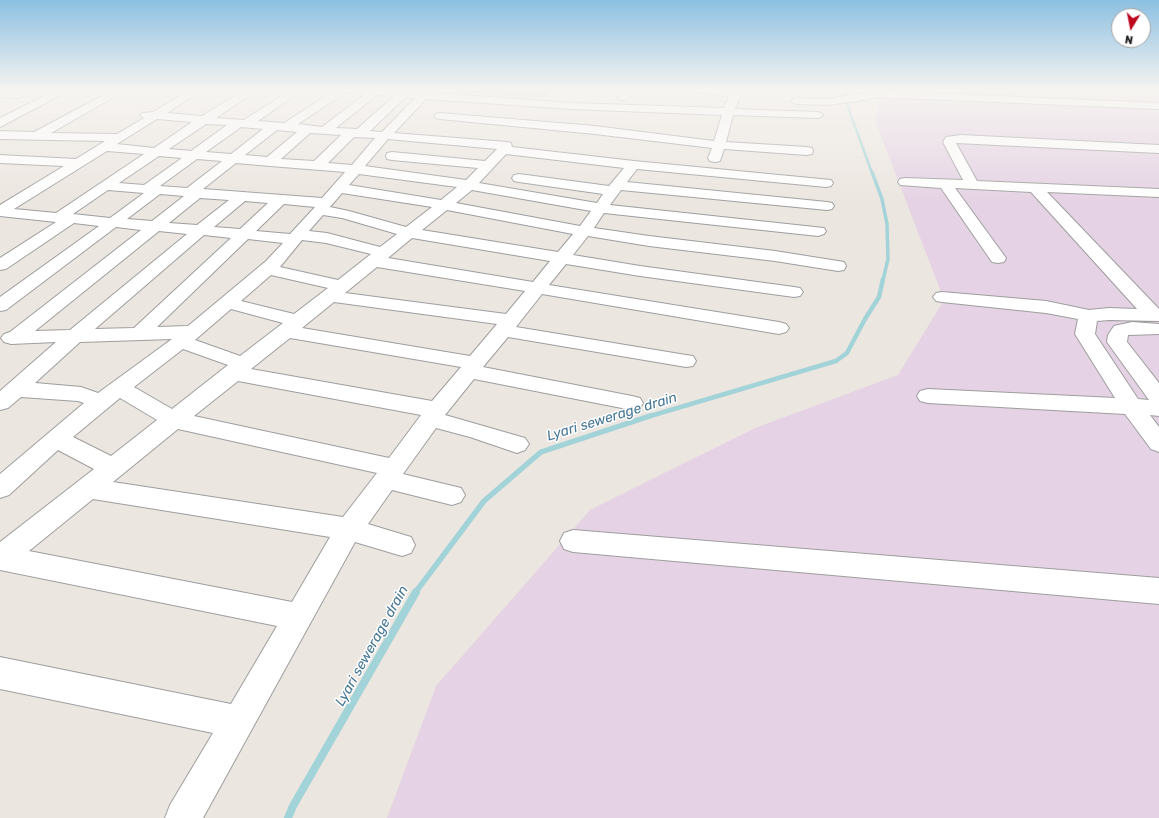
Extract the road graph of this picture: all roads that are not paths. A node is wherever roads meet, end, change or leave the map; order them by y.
1 (52, 127) edge
2 (132, 127) edge
3 (193, 127) edge
4 (236, 127) edge
5 (280, 127) edge
6 (282, 127) edge
7 (329, 127) edge
8 (363, 127) edge
9 (393, 127) edge
10 (574, 127) edge
11 (725, 127) edge
12 (307, 129) junction
13 (325, 130) junction
14 (356, 133) junction
15 (0, 135) edge
16 (38, 135) junction
17 (384, 136) junction
18 (774, 137) dead end
19 (110, 141) junction
20 (510, 144) junction
21 (719, 145) junction
22 (1159, 149) edge
23 (807, 151) dead end
24 (157, 152) junction
25 (684, 153) dead end
26 (541, 154) junction
27 (193, 155) junction
28 (392, 156) dead end
29 (233, 158) junction
30 (0, 160) edge
31 (772, 161) dead end
32 (270, 162) junction
33 (73, 163) junction
34 (489, 165) junction
35 (634, 165) junction
36 (317, 166) junction
37 (355, 169) junction
38 (710, 172) junction
39 (519, 178) junction
40 (905, 182) dead end
41 (826, 183) dead end
42 (945, 184) junction
43 (470, 185) junction
44 (972, 185) junction
45 (106, 186) junction
46 (339, 188) junction
47 (614, 188) junction
48 (152, 189) junction
49 (1036, 189) junction
50 (194, 192) junction
51 (507, 192) junction
52 (699, 193) junction
53 (1158, 194) edge
54 (242, 196) junction
55 (11, 197) edge
56 (281, 199) junction
57 (445, 205) junction
58 (322, 206) junction
59 (827, 206) dead end
60 (600, 208) junction
61 (0, 212) edge
62 (690, 217) junction
63 (64, 218) junction
64 (113, 222) junction
65 (155, 226) junction
66 (200, 231) junction
67 (584, 231) junction
68 (818, 231) dead end
69 (409, 233) junction
70 (244, 235) junction
71 (296, 237) junction
72 (379, 257) junction
73 (561, 258) junction
74 (998, 258) dead end
75 (0, 265) edge
76 (838, 266) dead end
77 (267, 269) junction
78 (538, 288) junction
79 (336, 291) junction
80 (794, 292) dead end
81 (942, 297) dead end
82 (227, 303) junction
83 (0, 306) edge
84 (1089, 316) junction
85 (1157, 320) edge
86 (505, 325) junction
87 (292, 326) junction
88 (779, 328) dead end
89 (139, 334) junction
90 (75, 336) junction
91 (187, 337) junction
92 (4, 339) edge
93 (686, 361) dead end
94 (472, 367) junction
95 (239, 368) junction
96 (120, 388) junction
97 (16, 389) junction
98 (928, 396) dead end
99 (1159, 398) edge
100 (101, 402) junction
101 (0, 403) edge
102 (632, 403) dead end
103 (1132, 406) junction
104 (1159, 408) edge
105 (434, 415) junction
106 (174, 420) junction
107 (56, 439) junction
108 (1159, 443) edge
109 (517, 444) dead end
110 (113, 468) junction
111 (390, 474) junction
112 (0, 488) edge
113 (88, 488) junction
114 (452, 495) dead end
115 (349, 529) junction
116 (573, 541) dead end
117 (402, 545) dead end
118 (0, 558) edge
119 (1159, 591) edge
120 (298, 617) junction
121 (0, 672) edge
122 (238, 722) junction
123 (183, 818) edge

1 - 16 street
2 - 19 street
3 - 24 street
4 - 27 street
5 - 29 street
6 - 12 street
7 - 13 street
8 - 14 street
9 - 17 street
10 - 21 street
11 - 21 street
12 - 13 street
12 - 32 street
13 - 14 street
14 - 17 street
14 - 36 street
15 - 16 street
16 - 19 street
17 - 20 street
17 - 37 street
18 - 21 street
19 - 24 street
19 - 33 street
20 - 26 street
20 - 34 street
21 - 23 street
21 - 25 street
21 - 31 street
21 - 38 street
22 - 44 street
24 - 27 street
24 - 45 street
26 - 35 street
26 - 39 street
27 - 29 street
27 - 48 street
28 - 34 street
29 - 32 street
29 - 50 street
30 - 33 street
32 - 36 street
33 - 55 street
34 - 43 street
35 - 38 street
35 - 47 street
36 - 37 street
37 - 43 street
37 - 46 street
38 - 41 street
38 - 52 street
39 - 47 street
39 - 51 street
40 - 42 street
42 - 44 street
42 - 74 street
43 - 51 street
43 - 57 street
44 - 49 street
45 - 48 street
45 - 63 street
46 - 57 street
46 - 58 street
47 - 52 street
47 - 60 street
48 - 50 street
48 - 64 street
49 - 53 street
49 - 85 street
50 - 54 street
50 - 65 street
51 - 60 street
52 - 59 street
52 - 62 street
54 - 56 street
54 - 66 street
55 - 61 street
56 - 58 street
56 - 70 street
57 - 67 street
57 - 69 street
58 - 69 street
58 - 71 street
60 - 62 street
60 - 67 street
61 - 63 street
62 - 68 street
63 - 64 street
63 - 75 street
64 - 65 street
64 - 83 street
65 - 66 street
65 - 92 street
66 - 70 street
66 - 90 street
67 - 73 street
67 - 76 street
69 - 72 street
69 - 73 street
70 - 71 street
70 - 89 street
71 - 72 street
71 - 77 street
72 - 78 street
72 - 79 street
73 - 78 street
73 - 80 street
77 - 79 street
77 - 82 street
78 - 86 street
78 - 88 street
79 - 86 street
79 - 87 street
81 - 84 street
82 - 87 street
82 - 91 street
84 - 85 street
84 - 103 street
85 - 99 street
86 - 93 street
86 - 94 street
87 - 94 street
87 - 95 street
89 - 90 street
89 - 91 street
90 - 92 street
90 - 97 street
91 - 95 street
91 - 96 street
94 - 102 street
94 - 105 street
95 - 105 street
95 - 106 street
96 - 100 street
96 - 106 street
97 - 100 street
97 - 101 street
98 - 103 street
100 - 107 street
103 - 104 street
103 - 108 street
105 - 109 street
105 - 111 street
106 - 110 street
106 - 111 street
107 - 110 street
107 - 112 street
110 - 113 street
111 - 114 street
111 - 115 street
113 - 115 street
113 - 118 street
115 - 117 street
115 - 120 street
116 - 119 street
118 - 120 street
120 - 122 street
121 - 122 street
122 - 123 street

